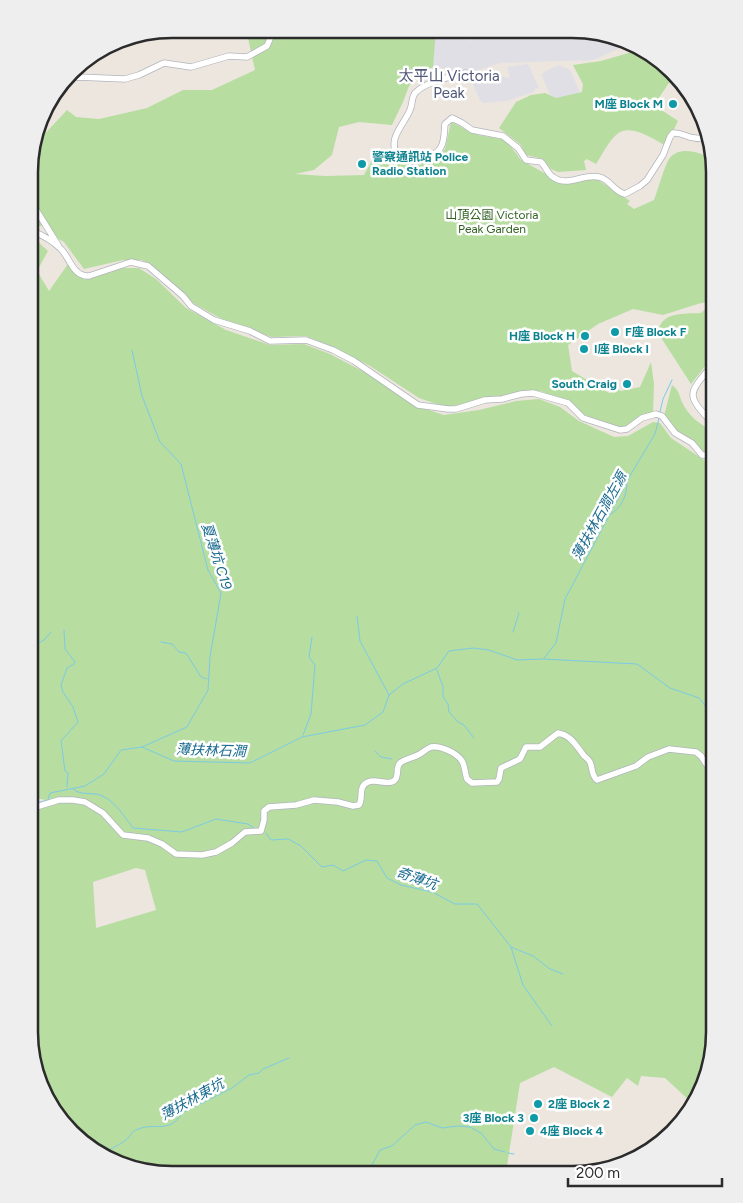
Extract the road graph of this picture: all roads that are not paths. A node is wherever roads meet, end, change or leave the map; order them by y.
1 (270, 38) edge
2 (466, 73) dead end
3 (77, 77) edge
4 (701, 138) edge
5 (38, 213) edge
6 (38, 234) edge
7 (61, 249) junction
8 (706, 373) edge
9 (706, 416) edge
10 (706, 455) edge
11 (705, 764) edge
12 (38, 807) edge

1 - 3 street
2 - 4 street
5 - 7 street
6 - 7 street
7 - 10 street
8 - 9 street
11 - 12 street

